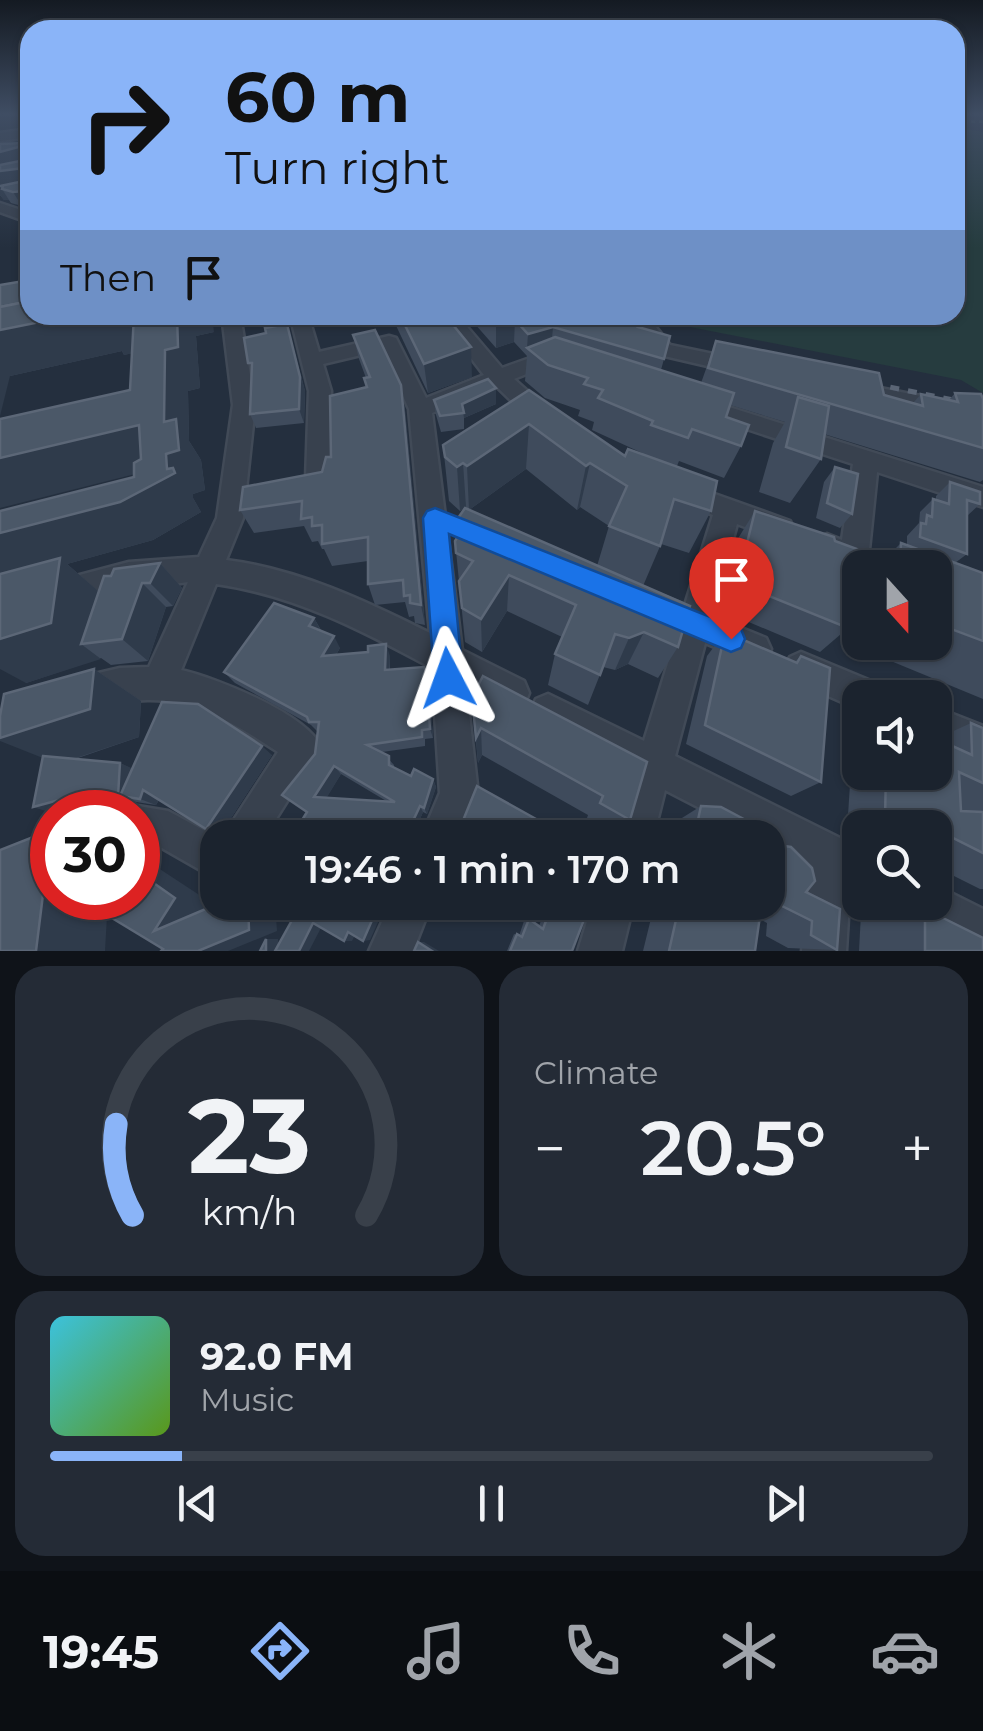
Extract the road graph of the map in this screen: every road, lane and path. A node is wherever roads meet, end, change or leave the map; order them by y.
1 (232, 325) edge
2 (302, 325) edge
3 (454, 325) edge
4 (644, 325) edge
5 (672, 352) junction
6 (311, 360) junction
7 (582, 368) edge
8 (766, 372) edge
9 (498, 378) junction
10 (840, 388) edge
11 (965, 391) edge
12 (420, 409) junction
13 (971, 415) junction
14 (558, 429) edge
15 (983, 453) edge
16 (866, 460) junction
17 (658, 483) edge
18 (284, 493) edge
19 (983, 497) edge
20 (728, 510) junction
21 (435, 518) junction
22 (470, 532) edge
23 (855, 550) edge
24 (842, 552) edge
25 (209, 570) junction
26 (627, 596) edge
27 (0, 610) edge
28 (696, 624) junction
29 (448, 661) junction
30 (159, 683) junction
31 (842, 685) edge
32 (47, 703) edge
33 (952, 731) edge
34 (983, 744) edge
35 (653, 764) junction
36 (253, 820) edge
37 (448, 820) edge
38 (637, 820) edge
39 (160, 829) edge
40 (200, 849) edge
41 (842, 860) edge
42 (842, 878) edge
43 (952, 915) edge
44 (404, 920) edge
45 (609, 920) edge
46 (983, 931) edge
47 (391, 951) edge
48 (600, 951) edge
49 (824, 951) edge

1 - 25 street
2 - 6 street
3 - 9 street
4 - 5 street
5 - 8 street
5 - 16 street
6 - 12 street
6 - 18 street
7 - 9 street
9 - 12 street
9 - 14 street
10 - 13 street
11 - 13 street
12 - 21 street
13 - 15 street
16 - 19 street
16 - 23 street
17 - 20 street
20 - 24 street
20 - 28 street
21 - 22 street
21 - 29 street
25 - 27 street
25 - 29 street
25 - 30 street
26 - 28 street
28 - 31 street
28 - 35 street
29 - 35 street
29 - 37 street
30 - 32 street
30 - 36 street
33 - 34 street
35 - 38 street
35 - 41 street
39 - 40 street
42 - 49 street
43 - 46 street
44 - 47 street
45 - 48 street

